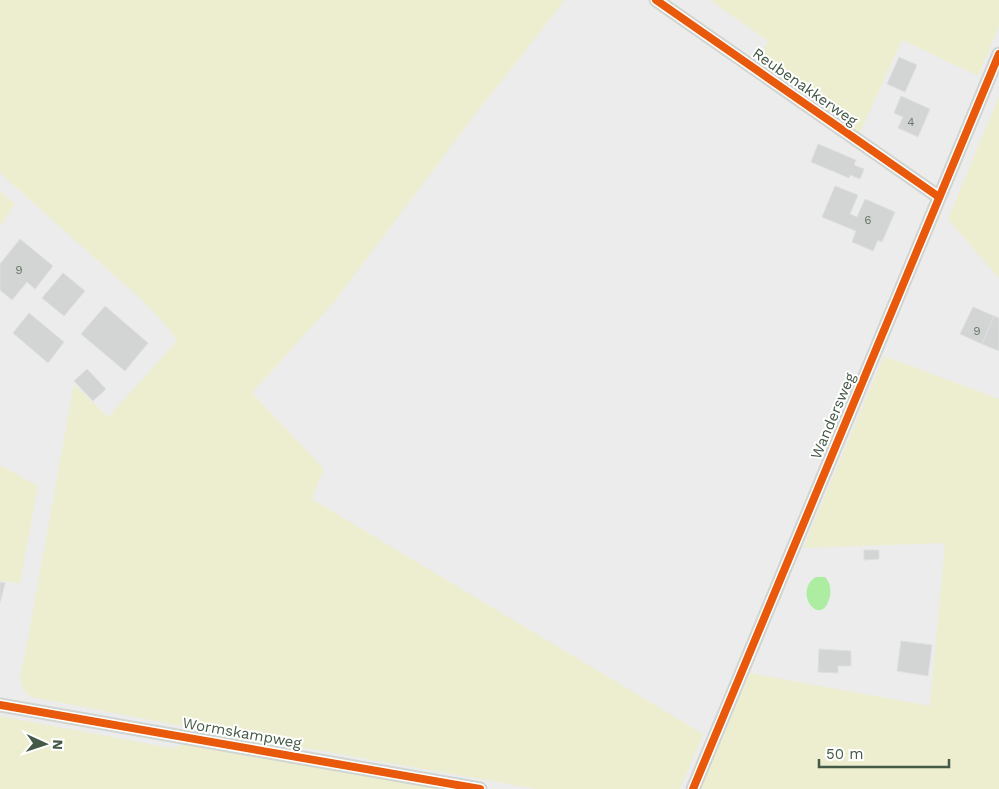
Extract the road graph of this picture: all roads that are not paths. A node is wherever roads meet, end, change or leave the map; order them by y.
1 (656, 0) edge
2 (999, 54) edge
3 (939, 197) junction
4 (0, 705) edge
5 (480, 789) edge
6 (693, 789) edge

1 - 3 street, Reubenakkerweg
2 - 3 street, Wandersweg
3 - 6 street, Wandersweg
4 - 5 street, Wormskampweg

